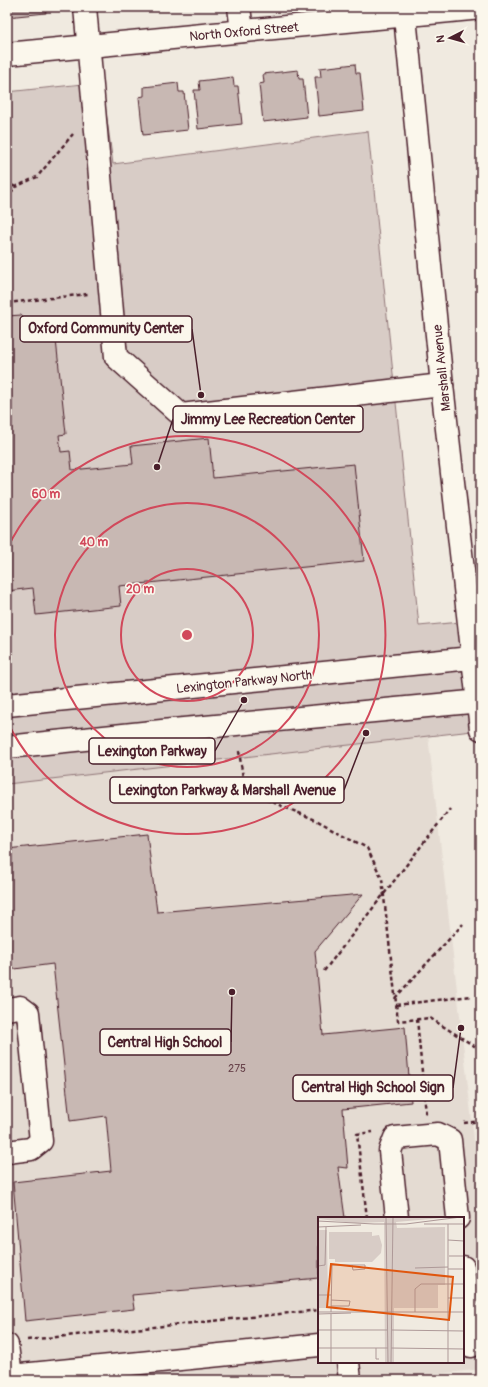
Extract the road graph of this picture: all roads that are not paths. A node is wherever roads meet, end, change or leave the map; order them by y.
1 (85, 7) edge
2 (239, 7) edge
3 (481, 8) edge
4 (404, 11) edge
5 (242, 31) junction
6 (89, 45) junction
7 (7, 54) edge
8 (442, 385) junction
9 (477, 657) edge
10 (479, 701) edge
11 (7, 705) edge
12 (481, 729) edge
13 (7, 747) edge
14 (7, 1009) edge
15 (7, 1152) edge
16 (397, 1217) edge
17 (458, 1217) edge
18 (464, 1277) edge
19 (15, 1343) edge
20 (318, 1345) edge
21 (472, 1346) edge
22 (348, 1363) edge
23 (350, 1380) edge

1 - 6 street
2 - 5 street
3 - 4 street, North Oxford Street
4 - 5 street, North Oxford Street
4 - 8 street, Marshall Avenue
5 - 6 street, North Oxford Street
6 - 7 street, North Oxford Street
6 - 8 street
8 - 9 street, Marshall Avenue
9 - 10 street, Marshall Avenue
9 - 11 street, Lexington Parkway North
10 - 12 street, Marshall Avenue
10 - 13 street
14 - 15 street
16 - 17 street
18 - 21 street
19 - 20 street
22 - 23 street

